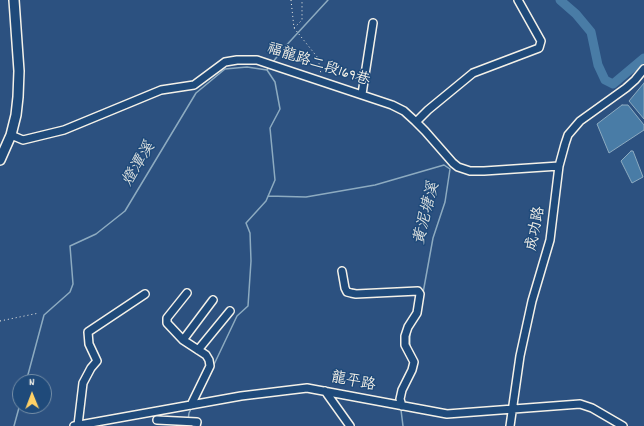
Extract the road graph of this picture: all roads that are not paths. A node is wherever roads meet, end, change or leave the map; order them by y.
1 (14, 0) edge
2 (518, 0) edge
3 (373, 23) dead end
4 (644, 69) edge
5 (362, 94) junction
6 (416, 122) junction
7 (11, 135) junction
8 (0, 160) edge
9 (559, 166) junction
10 (342, 271) dead end
11 (187, 293) dead end
12 (144, 294) dead end
13 (213, 300) dead end
14 (230, 311) dead end
15 (183, 340) junction
16 (198, 350) junction
17 (326, 391) junction
18 (191, 405) junction
19 (402, 406) junction
20 (512, 409) junction
21 (161, 410) junction
22 (157, 423) edge
23 (76, 426) edge
24 (196, 426) edge
25 (350, 426) edge
26 (510, 426) edge
27 (623, 426) edge

1 - 7 main road
2 - 6 street
3 - 5 street
4 - 9 street, 成功路
5 - 6 street, 福龍路二段169巷
5 - 7 street, 福龍路二段169巷
6 - 9 street, 福龍路二段169巷
7 - 8 main road
9 - 20 street, 成功路
10 - 19 street
11 - 15 street
12 - 23 street
13 - 15 street
14 - 16 street
15 - 16 street
16 - 18 street
17 - 18 street, 龍平路
17 - 19 street, 龍平路
17 - 25 street
18 - 21 street, 龍平路
19 - 20 street, 龍平路
20 - 26 street, 成功路
20 - 27 street, 龍平路
21 - 22 street
21 - 23 street, 龍平路
22 - 24 street

